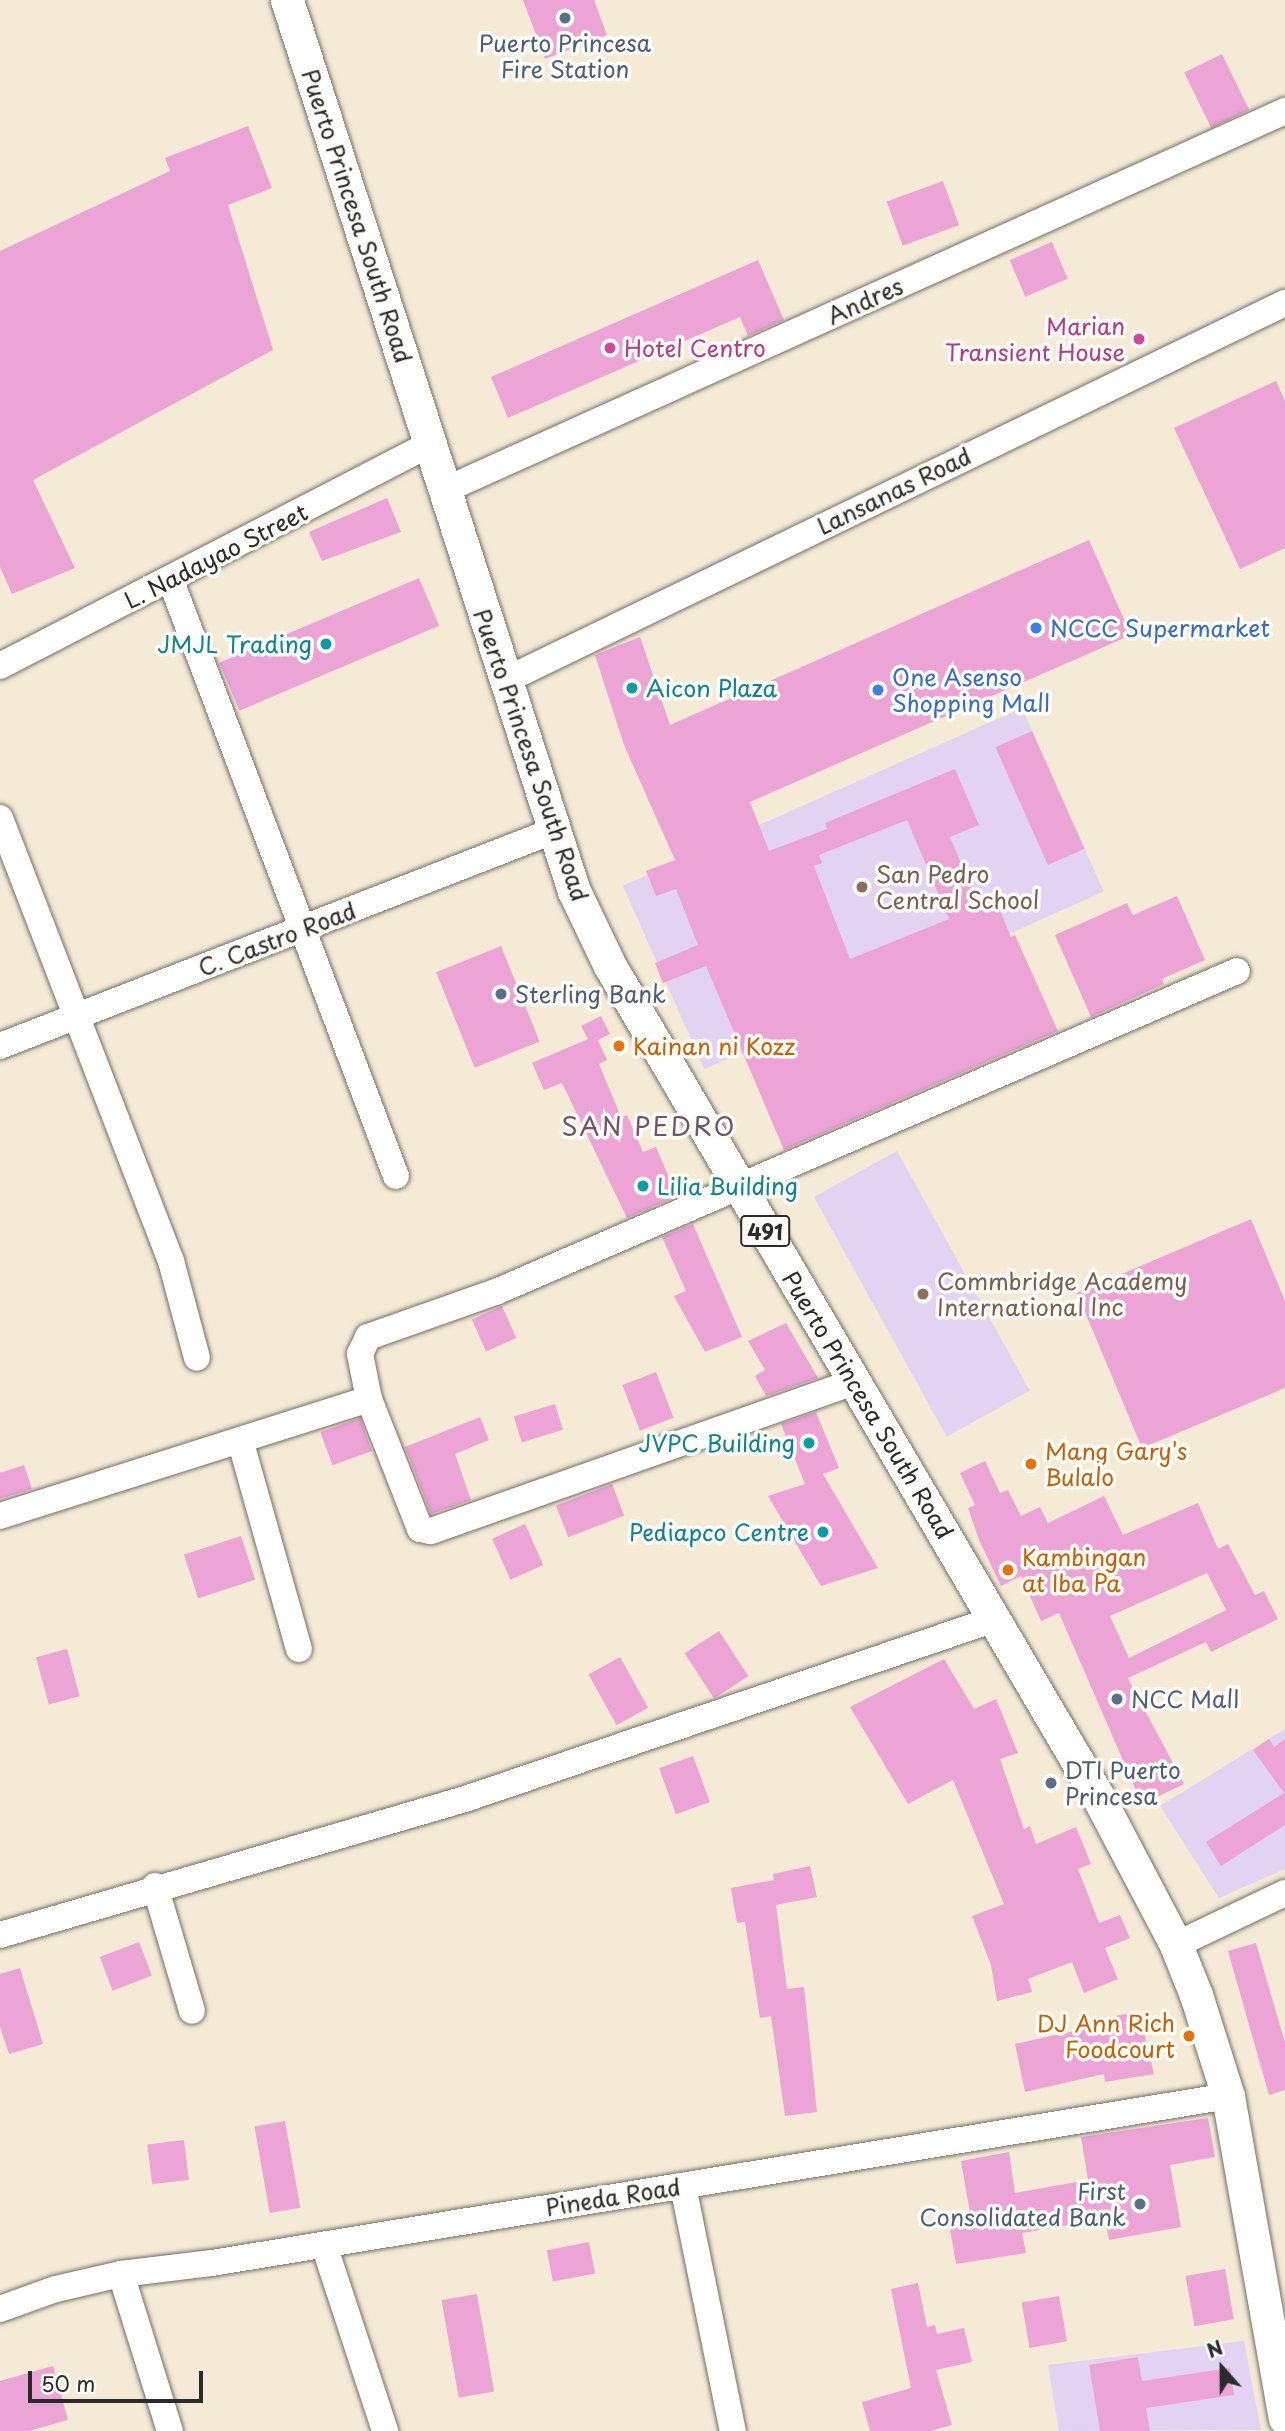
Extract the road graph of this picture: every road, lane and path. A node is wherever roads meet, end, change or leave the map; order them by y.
1 (287, 0) edge
2 (1285, 111) edge
3 (1285, 303) edge
4 (430, 444) junction
5 (445, 490) junction
6 (171, 581) junction
7 (0, 666) edge
8 (504, 681) junction
9 (0, 818) edge
10 (553, 831) junction
11 (304, 929) junction
12 (1237, 971) dead end
13 (79, 1016) junction
14 (0, 1046) edge
15 (396, 1176) dead end
16 (740, 1187) junction
17 (197, 1358) dead end
18 (854, 1382) junction
19 (369, 1399) junction
20 (241, 1443) junction
21 (0, 1516) edge
22 (995, 1619) junction
23 (299, 1649) dead end
24 (155, 1886) junction
25 (1285, 1893) edge
26 (0, 1935) edge
27 (1176, 1945) junction
28 (192, 2011) dead end
29 (1228, 2096) junction
30 (683, 2186) junction
31 (324, 2245) junction
32 (121, 2274) junction
33 (0, 2309) edge
34 (1285, 2418) edge
35 (170, 2431) edge
36 (385, 2431) edge
37 (733, 2431) edge

1 - 4 main road, Puerto Princesa South Road / 491
2 - 5 street, Andres
3 - 8 street, Lansanas Road
4 - 5 main road, Puerto Princesa South Road / 491
4 - 6 street, L. Nadayao Street
5 - 8 main road, Puerto Princesa South Road / 491
6 - 7 street, L. Nadayao Street
6 - 11 street
8 - 10 main road, Puerto Princesa South Road / 491
9 - 13 street
10 - 11 street, C. Castro Road
10 - 16 main road, Puerto Princesa South Road / 491
11 - 13 street, C. Castro Road
11 - 15 street
12 - 16 street
13 - 14 street, C. Castro Road
13 - 17 street
16 - 18 main road, Puerto Princesa South Road / 491
16 - 19 street
18 - 19 street
18 - 22 main road, Puerto Princesa South Road / 491
19 - 20 street
20 - 21 street
20 - 23 street
22 - 24 street
22 - 27 main road, Puerto Princesa South Road / 491
24 - 26 street
24 - 28 street
25 - 27 street
27 - 29 main road, Puerto Princesa South Road / 491
29 - 30 street, Pineda Road
29 - 34 main road, Puerto Princesa South Road / 491
30 - 31 street, Pineda Road
30 - 37 street
31 - 32 street, Pineda Road
31 - 36 street
32 - 33 street, Pineda Road
32 - 35 street

